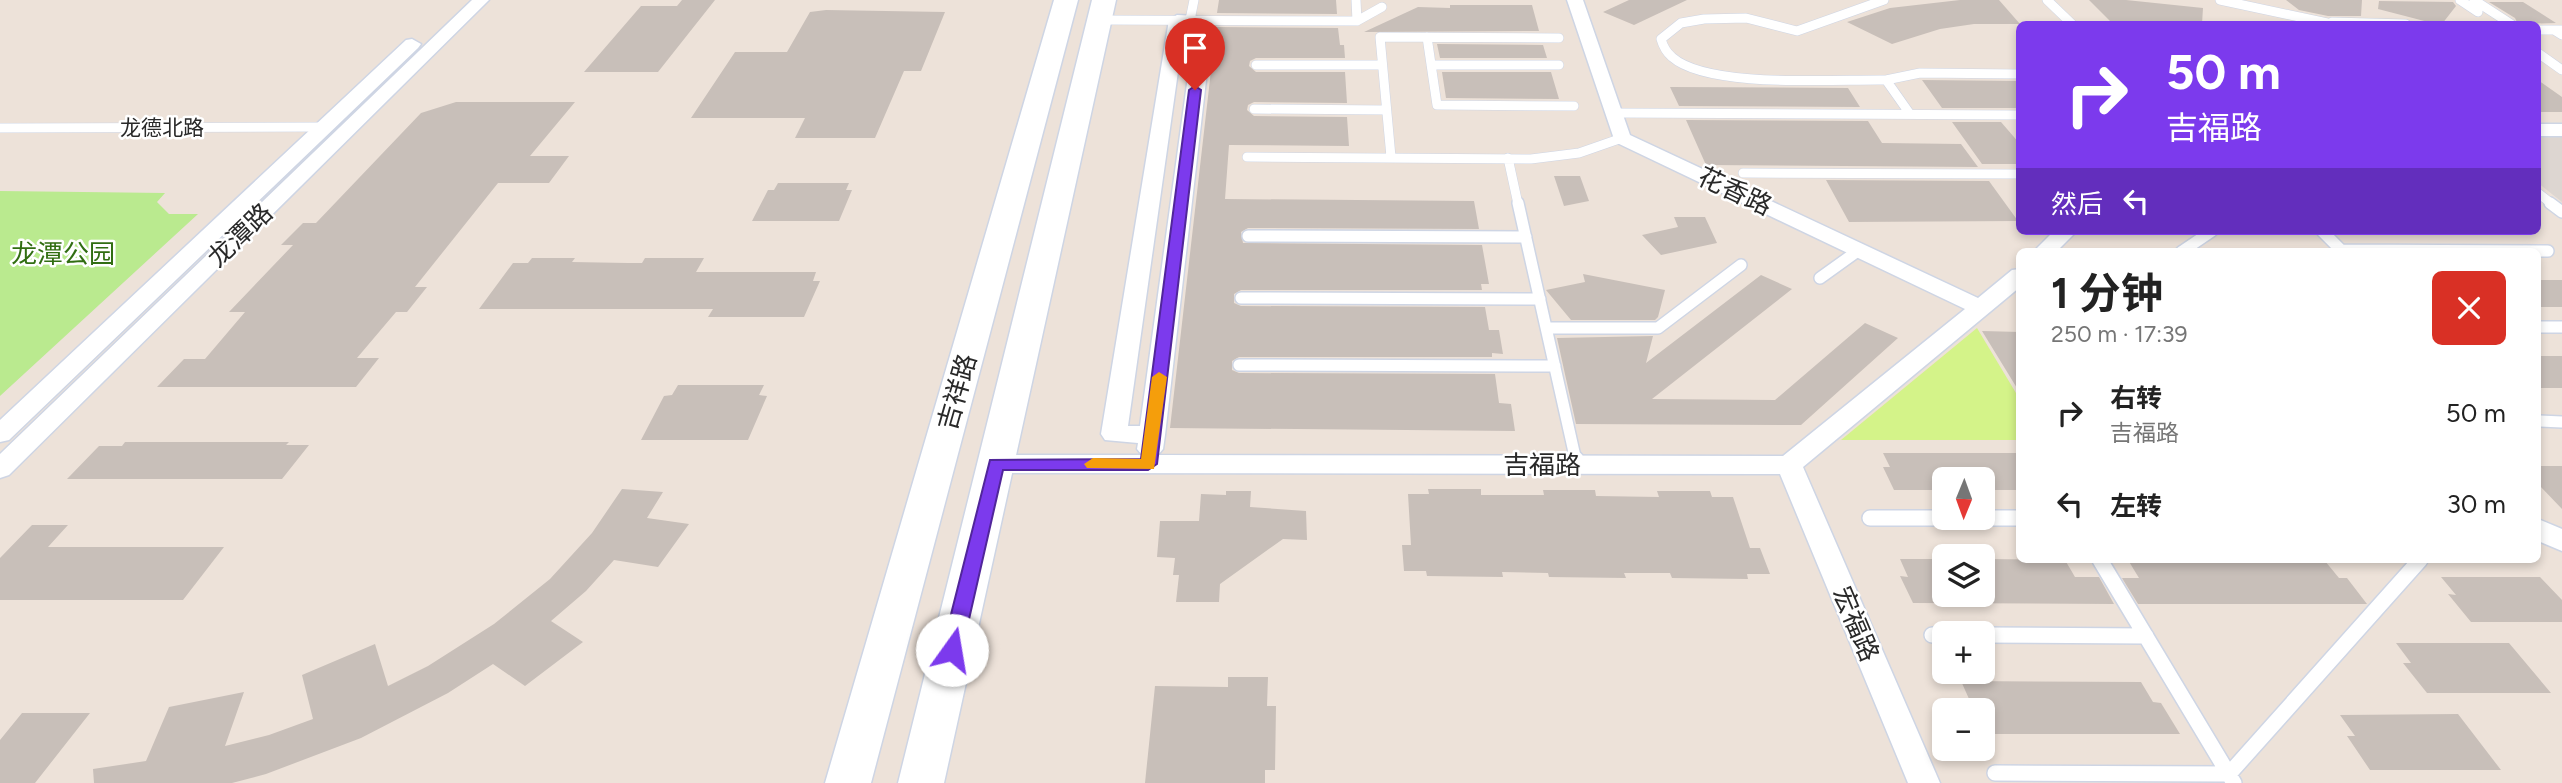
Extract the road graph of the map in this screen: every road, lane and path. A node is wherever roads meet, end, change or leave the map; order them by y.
1 (458, 0) edge
2 (481, 0) edge
3 (1066, 0) edge
4 (1356, 0) edge
5 (1575, 0) edge
6 (1884, 0) edge
7 (2047, 0) edge
8 (2220, 0) edge
9 (2460, 0) edge
10 (2474, 0) edge
11 (1382, 7) dead end
12 (1102, 10) edge
13 (1187, 13) edge
14 (1357, 21) junction
15 (2069, 21) edge
16 (2322, 21) edge
17 (2492, 21) edge
18 (2506, 21) edge
19 (2541, 30) edge
20 (2559, 32) edge
21 (1427, 37) junction
22 (1559, 38) dead end
23 (2541, 55) edge
24 (1256, 65) dead end
25 (1382, 65) junction
26 (1431, 65) junction
27 (1559, 65) dead end
28 (2562, 70) edge
29 (2016, 74) edge
30 (1886, 80) junction
31 (1574, 106) dead end
32 (1254, 109) dead end
33 (1386, 110) junction
34 (1614, 113) junction
35 (1910, 114) junction
36 (2016, 115) edge
37 (325, 127) junction
38 (0, 128) edge
39 (2541, 130) edge
40 (2562, 130) edge
41 (1622, 138) junction
42 (1247, 157) dead end
43 (1391, 157) junction
44 (1508, 158) junction
45 (1743, 173) dead end
46 (2016, 174) edge
47 (2541, 195) edge
48 (2562, 212) edge
49 (2062, 235) edge
50 (2206, 235) edge
51 (2326, 235) edge
52 (1248, 236) dead end
53 (1526, 237) junction
54 (2048, 248) edge
55 (2187, 248) edge
56 (2339, 248) edge
57 (1859, 250) junction
58 (2541, 251) edge
59 (2548, 251) dead end
60 (1741, 265) dead end
61 (1821, 278) dead end
62 (2016, 279) edge
63 (1241, 298) dead end
64 (1540, 299) junction
65 (1979, 307) junction
66 (2541, 327) edge
67 (2562, 327) edge
68 (1547, 328) junction
69 (1239, 365) dead end
70 (1555, 366) junction
71 (2541, 422) edge
72 (2562, 422) edge
73 (0, 434) edge
74 (1152, 435) junction
75 (996, 464) junction
76 (1148, 464) junction
77 (1577, 465) junction
78 (1789, 465) junction
79 (0, 469) edge
80 (1870, 517) dead end
81 (1932, 518) edge
82 (1995, 518) edge
83 (2016, 518) edge
84 (2541, 530) edge
85 (2562, 541) edge
86 (2102, 563) edge
87 (2417, 563) edge
88 (1995, 635) edge
89 (2146, 636) junction
90 (1995, 773) dead end
91 (2231, 779) edge
92 (848, 783) edge
93 (921, 783) edge
94 (1924, 783) edge

1 - 37 street, 龙潭路
2 - 79 street, 龙潭路
3 - 92 main road, 吉祥路
4 - 14 lane
5 - 34 street
6 - 30 lane
7 - 15 lane
8 - 16 lane
9 - 17 lane
10 - 18 lane
11 - 14 lane
12 - 13 lane
12 - 75 main road, 吉祥路
13 - 14 lane
13 - 74 street
13 - 74 street
19 - 20 lane
21 - 22 lane
21 - 25 lane
21 - 26 lane
23 - 28 lane
24 - 25 lane
25 - 33 lane
26 - 27 lane
26 - 31 lane
29 - 30 lane
30 - 35 lane
32 - 33 lane
33 - 43 lane
34 - 35 lane
34 - 41 street
35 - 36 lane
37 - 38 lane, 龙德北路
37 - 73 street, 龙潭路
39 - 40 street
41 - 44 lane
41 - 57 street, 花香路
42 - 43 lane
43 - 44 lane
44 - 53 lane
45 - 46 lane
47 - 48 lane
49 - 54 street
50 - 55 lane
51 - 56 lane
52 - 53 lane
53 - 64 lane
57 - 61 lane
57 - 65 street, 花香路
58 - 59 lane
60 - 68 lane
62 - 65 street
63 - 64 lane
64 - 68 lane
65 - 78 street
66 - 67 lane
68 - 70 lane
69 - 70 lane
70 - 77 lane
71 - 72 lane
74 - 76 street
75 - 76 street, 吉福路
75 - 93 main road, 吉祥路
76 - 77 street, 吉福路
77 - 78 street, 吉福路
78 - 94 street, 宏福路
80 - 81 lane
82 - 83 lane
84 - 85 street
86 - 89 lane
87 - 91 lane
88 - 89 lane
89 - 91 lane
90 - 91 lane

